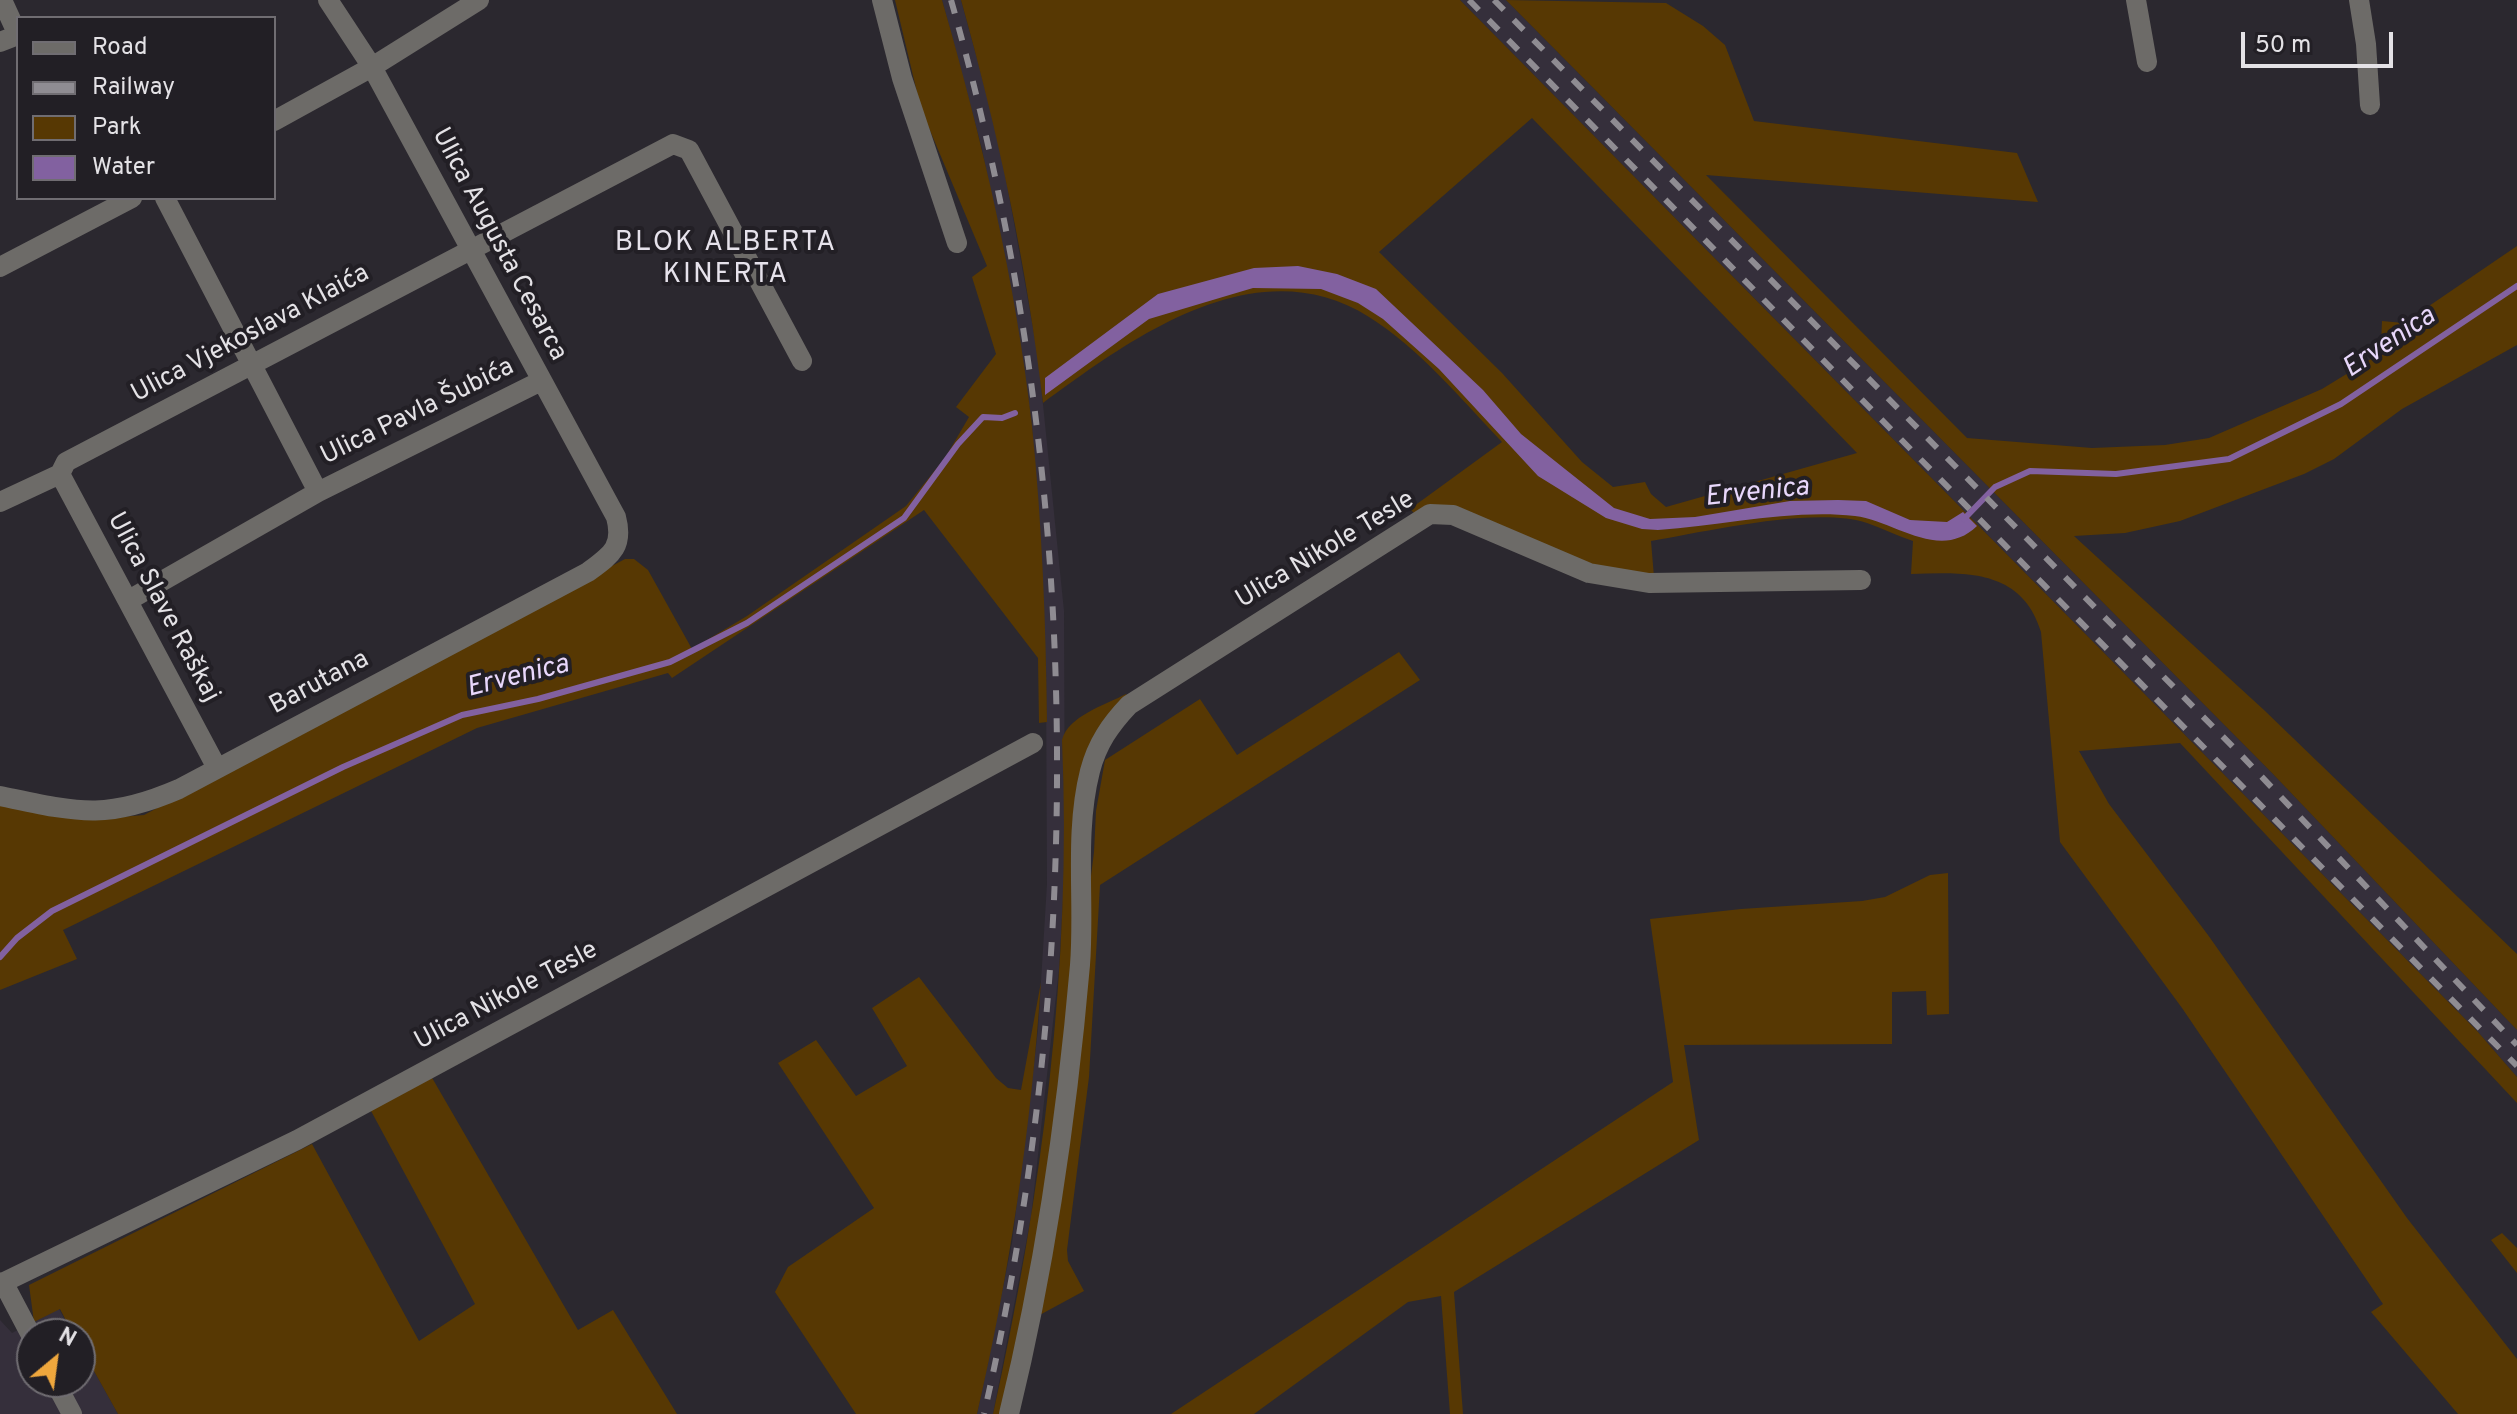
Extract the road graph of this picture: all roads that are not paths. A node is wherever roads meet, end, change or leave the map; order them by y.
1 (2, 0) edge
2 (328, 0) edge
3 (479, 0) edge
4 (882, 0) edge
5 (2136, 0) edge
6 (2359, 0) edge
7 (16, 31) edge
8 (2147, 62) dead end
9 (372, 67) junction
10 (2370, 105) dead end
11 (276, 120) edge
12 (128, 200) edge
13 (166, 200) edge
14 (957, 243) dead end
15 (472, 248) junction
16 (0, 267) edge
17 (802, 361) dead end
18 (253, 363) junction
19 (541, 381) junction
20 (60, 474) junction
21 (318, 492) junction
22 (0, 502) edge
23 (616, 517) joint
24 (1861, 580) dead end
25 (129, 600) junction
26 (1033, 743) dead end
27 (217, 768) junction
28 (0, 796) edge
29 (2, 1283) edge
30 (21, 1318) edge
31 (1009, 1414) edge

1 - 7 street
2 - 9 street, Ulica Augusta Cesarca
3 - 9 street
4 - 14 street
5 - 8 street
6 - 10 street
9 - 11 street
9 - 15 street, Ulica Augusta Cesarca
12 - 16 street
13 - 18 street, Ulica Pavla Šubića
15 - 17 street
15 - 18 street, Ulica Vjekoslava Klaića
15 - 19 street, Ulica Augusta Cesarca
18 - 20 street, Ulica Vjekoslava Klaića
18 - 21 street, Ulica Pavla Šubića
19 - 21 street, Ulica Pavla Šubića
19 - 23 street, Ulica Augusta Cesarca
20 - 22 street, Ulica Vjekoslava Klaića
20 - 25 street, Ulica Slave Raškaj
21 - 25 street, Ulica Pavla Šubića
23 - 27 street, Barutana
24 - 31 street, Ulica Nikole Tesle
25 - 27 street, Ulica Slave Raškaj
26 - 29 street, Ulica Nikole Tesle
27 - 28 street, Barutana
29 - 30 street

